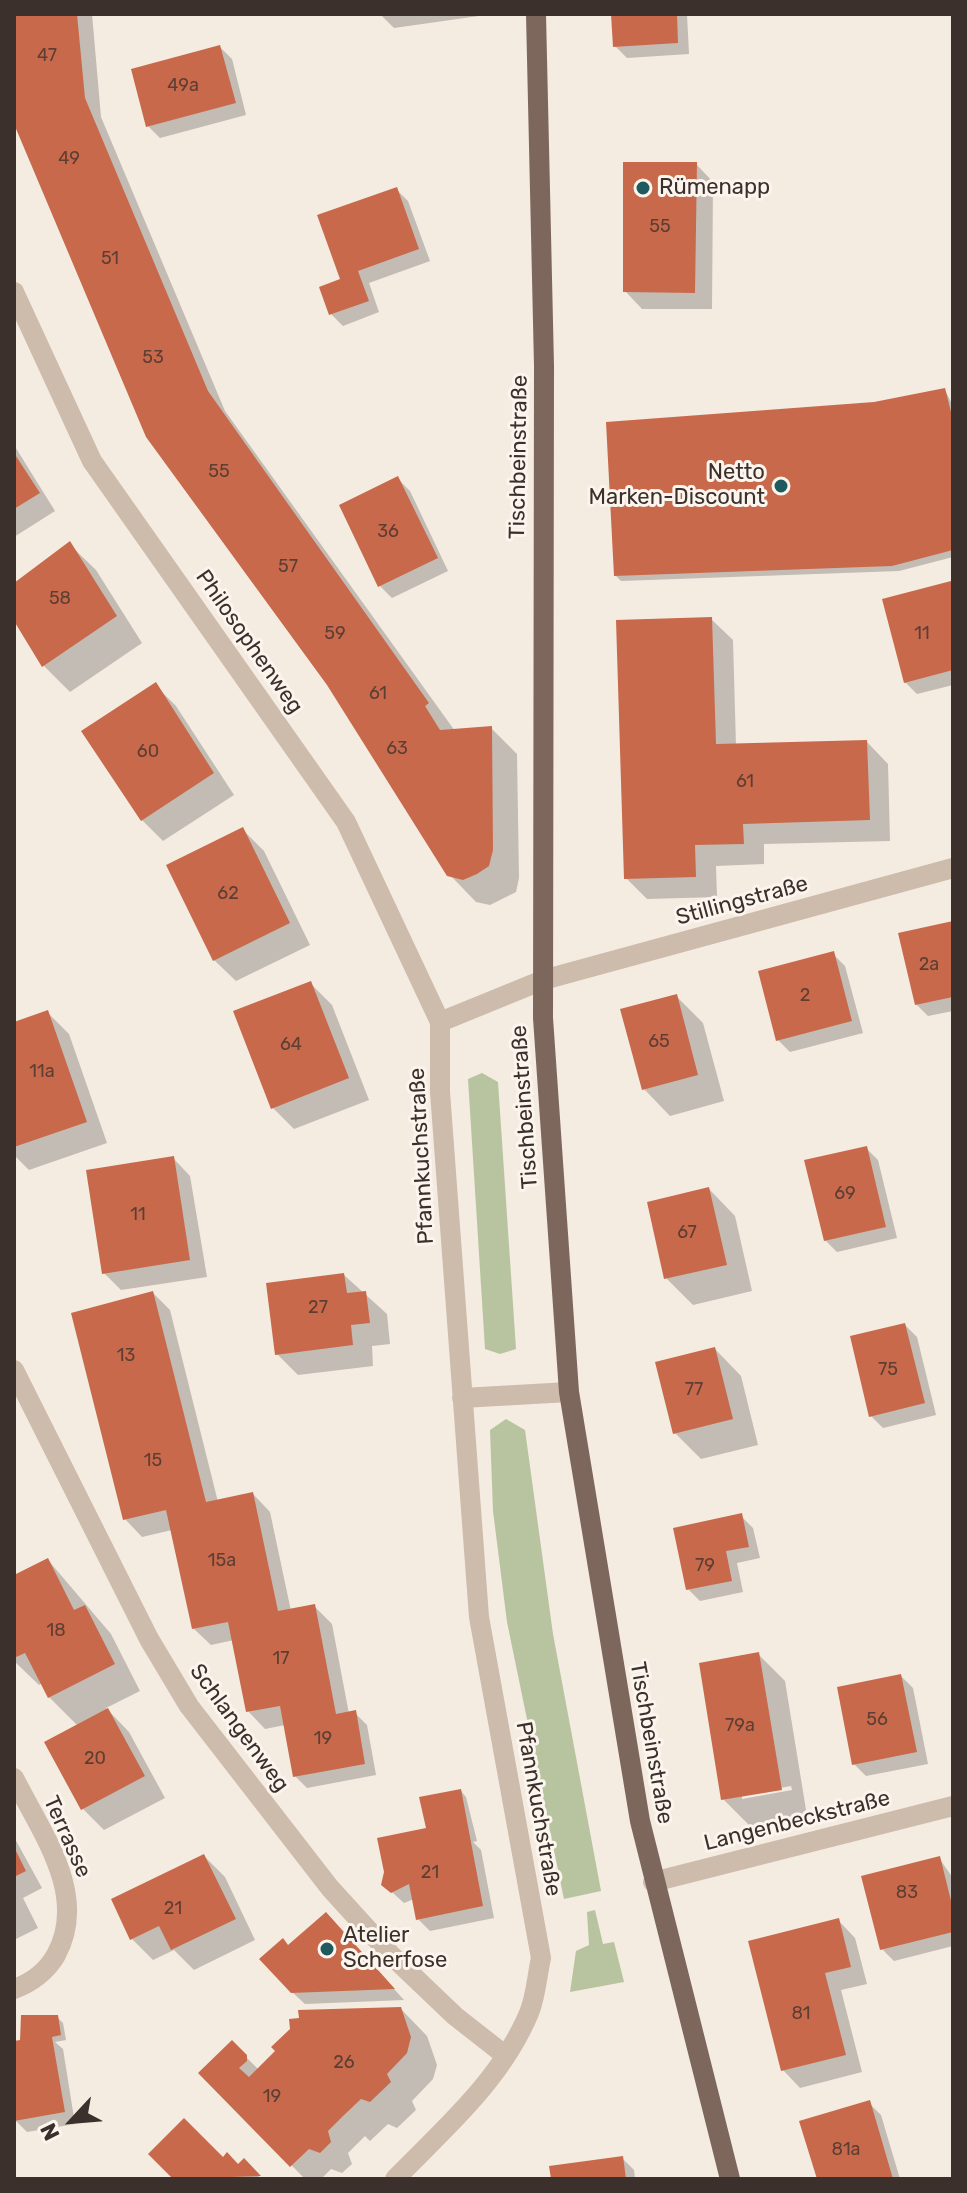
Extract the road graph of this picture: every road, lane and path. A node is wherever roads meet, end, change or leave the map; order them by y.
1 (536, 14) edge
2 (14, 292) edge
3 (953, 868) edge
4 (543, 980) junction
5 (440, 1022) junction
6 (14, 1370) edge
7 (569, 1392) junction
8 (462, 1398) junction
9 (14, 1778) edge
10 (953, 1806) edge
11 (653, 1882) junction
12 (14, 1989) edge
13 (506, 2056) junction
14 (395, 2179) edge
15 (730, 2179) edge

1 - 4 main road, Tischbeinstraße
2 - 5 street, Philosophenweg
3 - 4 street, Stillingstraße
4 - 5 street
4 - 7 main road, Tischbeinstraße
5 - 8 street, Pfannkuchstraße
6 - 13 street, Schlangenweg
7 - 8 street
7 - 11 main road, Tischbeinstraße
8 - 13 street, Pfannkuchstraße
9 - 12 street, Terrasse
10 - 11 street, Langenbeckstraße
11 - 15 main road, Tischbeinstraße
13 - 14 street, Pfannkuchstraße

